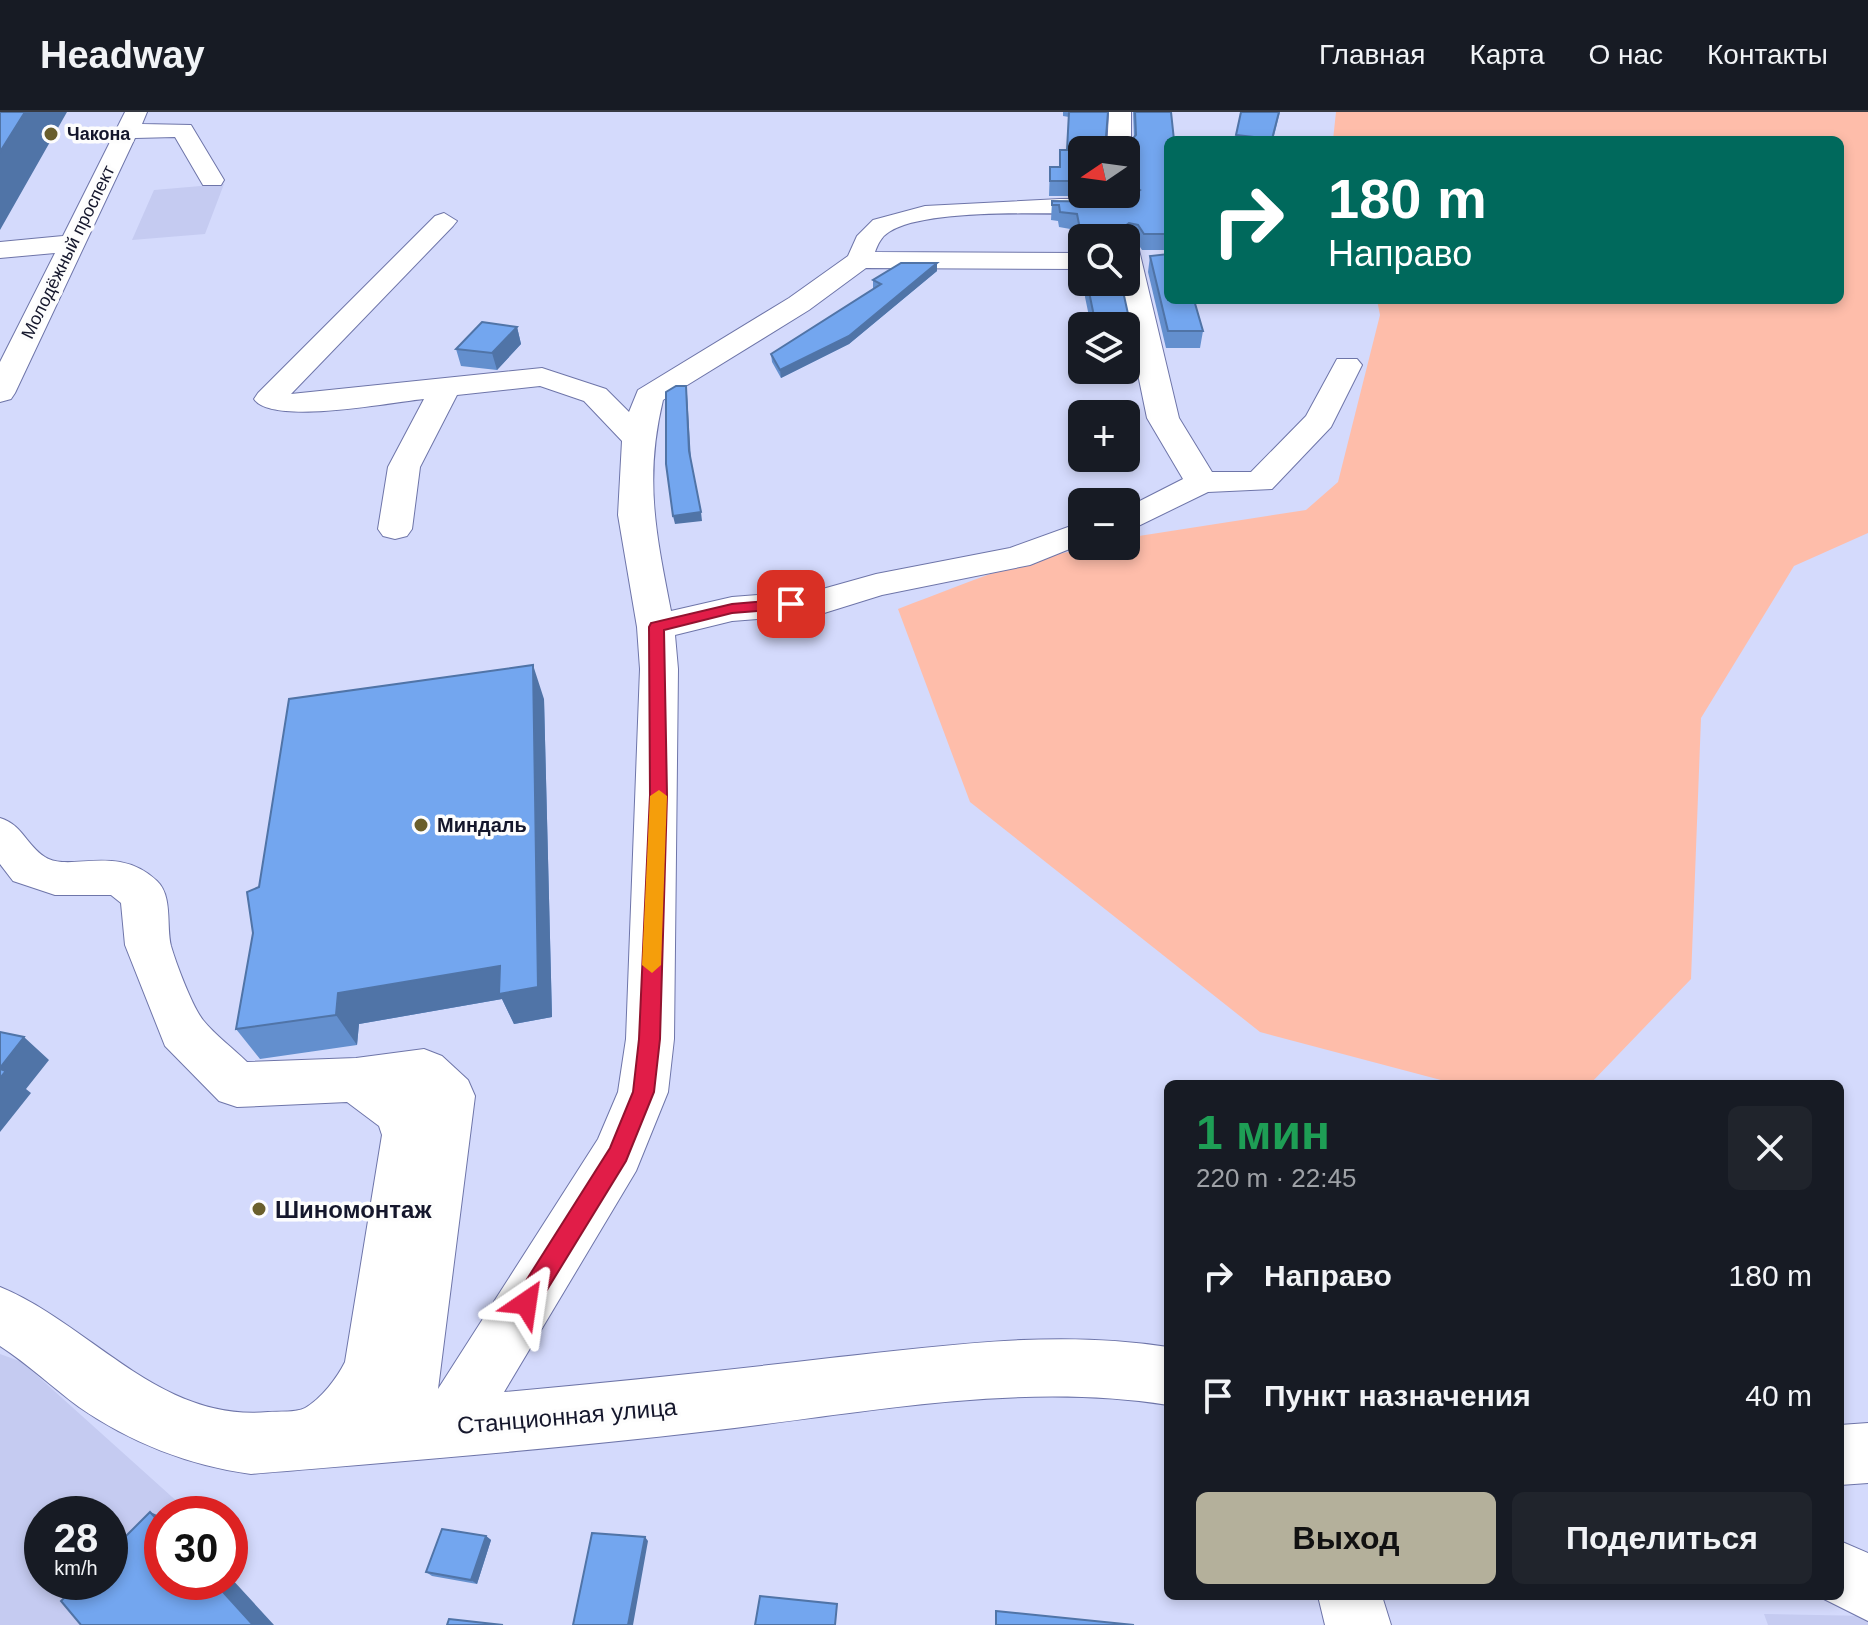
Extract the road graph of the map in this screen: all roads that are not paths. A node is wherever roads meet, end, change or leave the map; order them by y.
1 (1120, 112) edge
2 (131, 122) edge
3 (1119, 136) edge
4 (212, 180) dead end
5 (1068, 205) edge
6 (444, 221) dead end
7 (72, 243) junction
8 (0, 250) edge
9 (860, 260) junction
10 (1068, 261) edge
11 (1140, 284) edge
12 (1347, 365) dead end
13 (444, 390) junction
14 (0, 393) edge
15 (638, 439) junction
16 (1202, 482) junction
17 (1140, 515) edge
18 (395, 529) dead end
19 (1068, 537) edge
20 (656, 627) junction
21 (0, 834) edge
22 (356, 1080) junction
23 (0, 1315) edge
24 (1164, 1375) edge
25 (426, 1429) junction
26 (315, 1440) junction
27 (1868, 1453) edge
28 (1844, 1455) edge
29 (1351, 1600) edge
30 (1358, 1625) edge

1 - 3 street
2 - 4 street
2 - 7 street, Молодёжный проспект
5 - 9 street
6 - 13 street
7 - 8 street
7 - 14 street, Молодёжный проспект
9 - 10 street
9 - 15 street
11 - 16 street
12 - 16 street
13 - 15 street
13 - 18 street
15 - 20 street
16 - 17 street
19 - 20 street
20 - 25 street
21 - 22 street
22 - 25 street
22 - 26 street
23 - 26 street, Станционная улица
24 - 25 street, Станционная улица
25 - 26 street, Станционная улица
27 - 28 street
29 - 30 street

